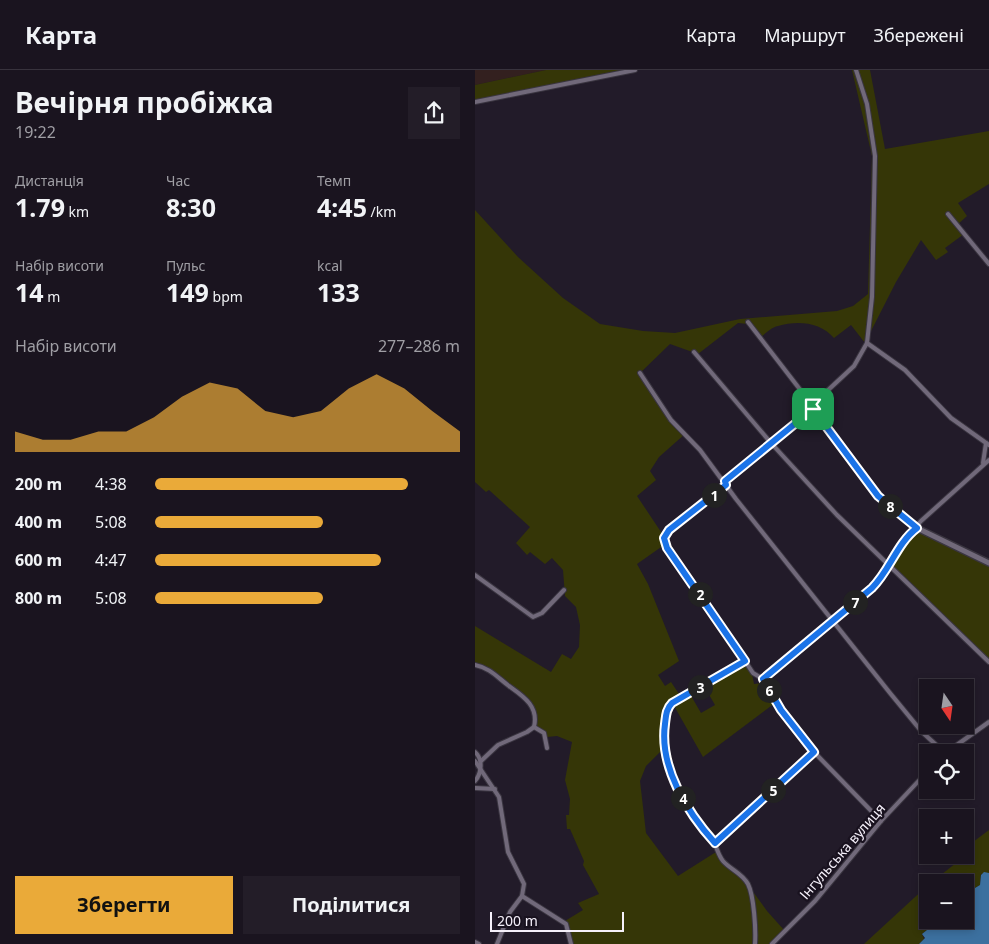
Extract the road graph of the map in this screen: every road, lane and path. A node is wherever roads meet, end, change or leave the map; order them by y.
1 (635, 70) edge
2 (856, 70) edge
3 (475, 102) edge
4 (948, 214) dead end
5 (989, 264) edge
6 (748, 322) dead end
7 (867, 343) junction
8 (695, 352) dead end
9 (641, 373) dead end
10 (812, 407) junction
11 (771, 442) junction
12 (987, 444) edge
13 (989, 460) edge
14 (983, 463) junction
15 (725, 483) junction
16 (917, 528) junction
17 (989, 563) edge
18 (890, 566) junction
19 (475, 575) edge
20 (564, 590) dead end
21 (832, 620) junction
22 (745, 661) junction
23 (989, 662) edge
24 (475, 665) edge
25 (763, 679) junction
26 (989, 722) edge
27 (534, 727) junction
28 (936, 744) edge
29 (957, 744) edge
30 (547, 748) dead end
31 (475, 752) edge
32 (814, 752) junction
33 (475, 761) edge
34 (481, 761) junction
35 (480, 767) junction
36 (475, 781) edge
37 (919, 781) edge
38 (475, 788) edge
39 (495, 789) junction
40 (881, 821) junction
41 (715, 843) junction
42 (522, 896) junction
43 (475, 942) edge
44 (479, 944) edge
45 (497, 944) edge
46 (571, 944) edge
47 (755, 944) edge
48 (772, 944) edge

1 - 3 street
2 - 7 street
4 - 5 street
6 - 10 street
7 - 10 street
7 - 12 street
8 - 11 street
9 - 15 street
10 - 11 street
10 - 16 street
11 - 15 street
11 - 18 street
12 - 14 street
13 - 14 street
14 - 16 street
15 - 21 street
15 - 22 street
16 - 17 street
16 - 18 street
18 - 21 street
18 - 23 street
19 - 20 street
21 - 25 street
21 - 28 street
22 - 25 street
22 - 41 street
24 - 27 street
25 - 32 street
26 - 29 street
27 - 30 street
27 - 34 street
31 - 34 street
32 - 40 street
32 - 41 street
33 - 35 street
34 - 35 street
35 - 36 street
35 - 39 street
37 - 40 street, Інгульська вулиця
38 - 39 street
39 - 42 street
40 - 48 street, Інгульська вулиця
41 - 47 street
42 - 45 street
42 - 46 street
43 - 44 street

